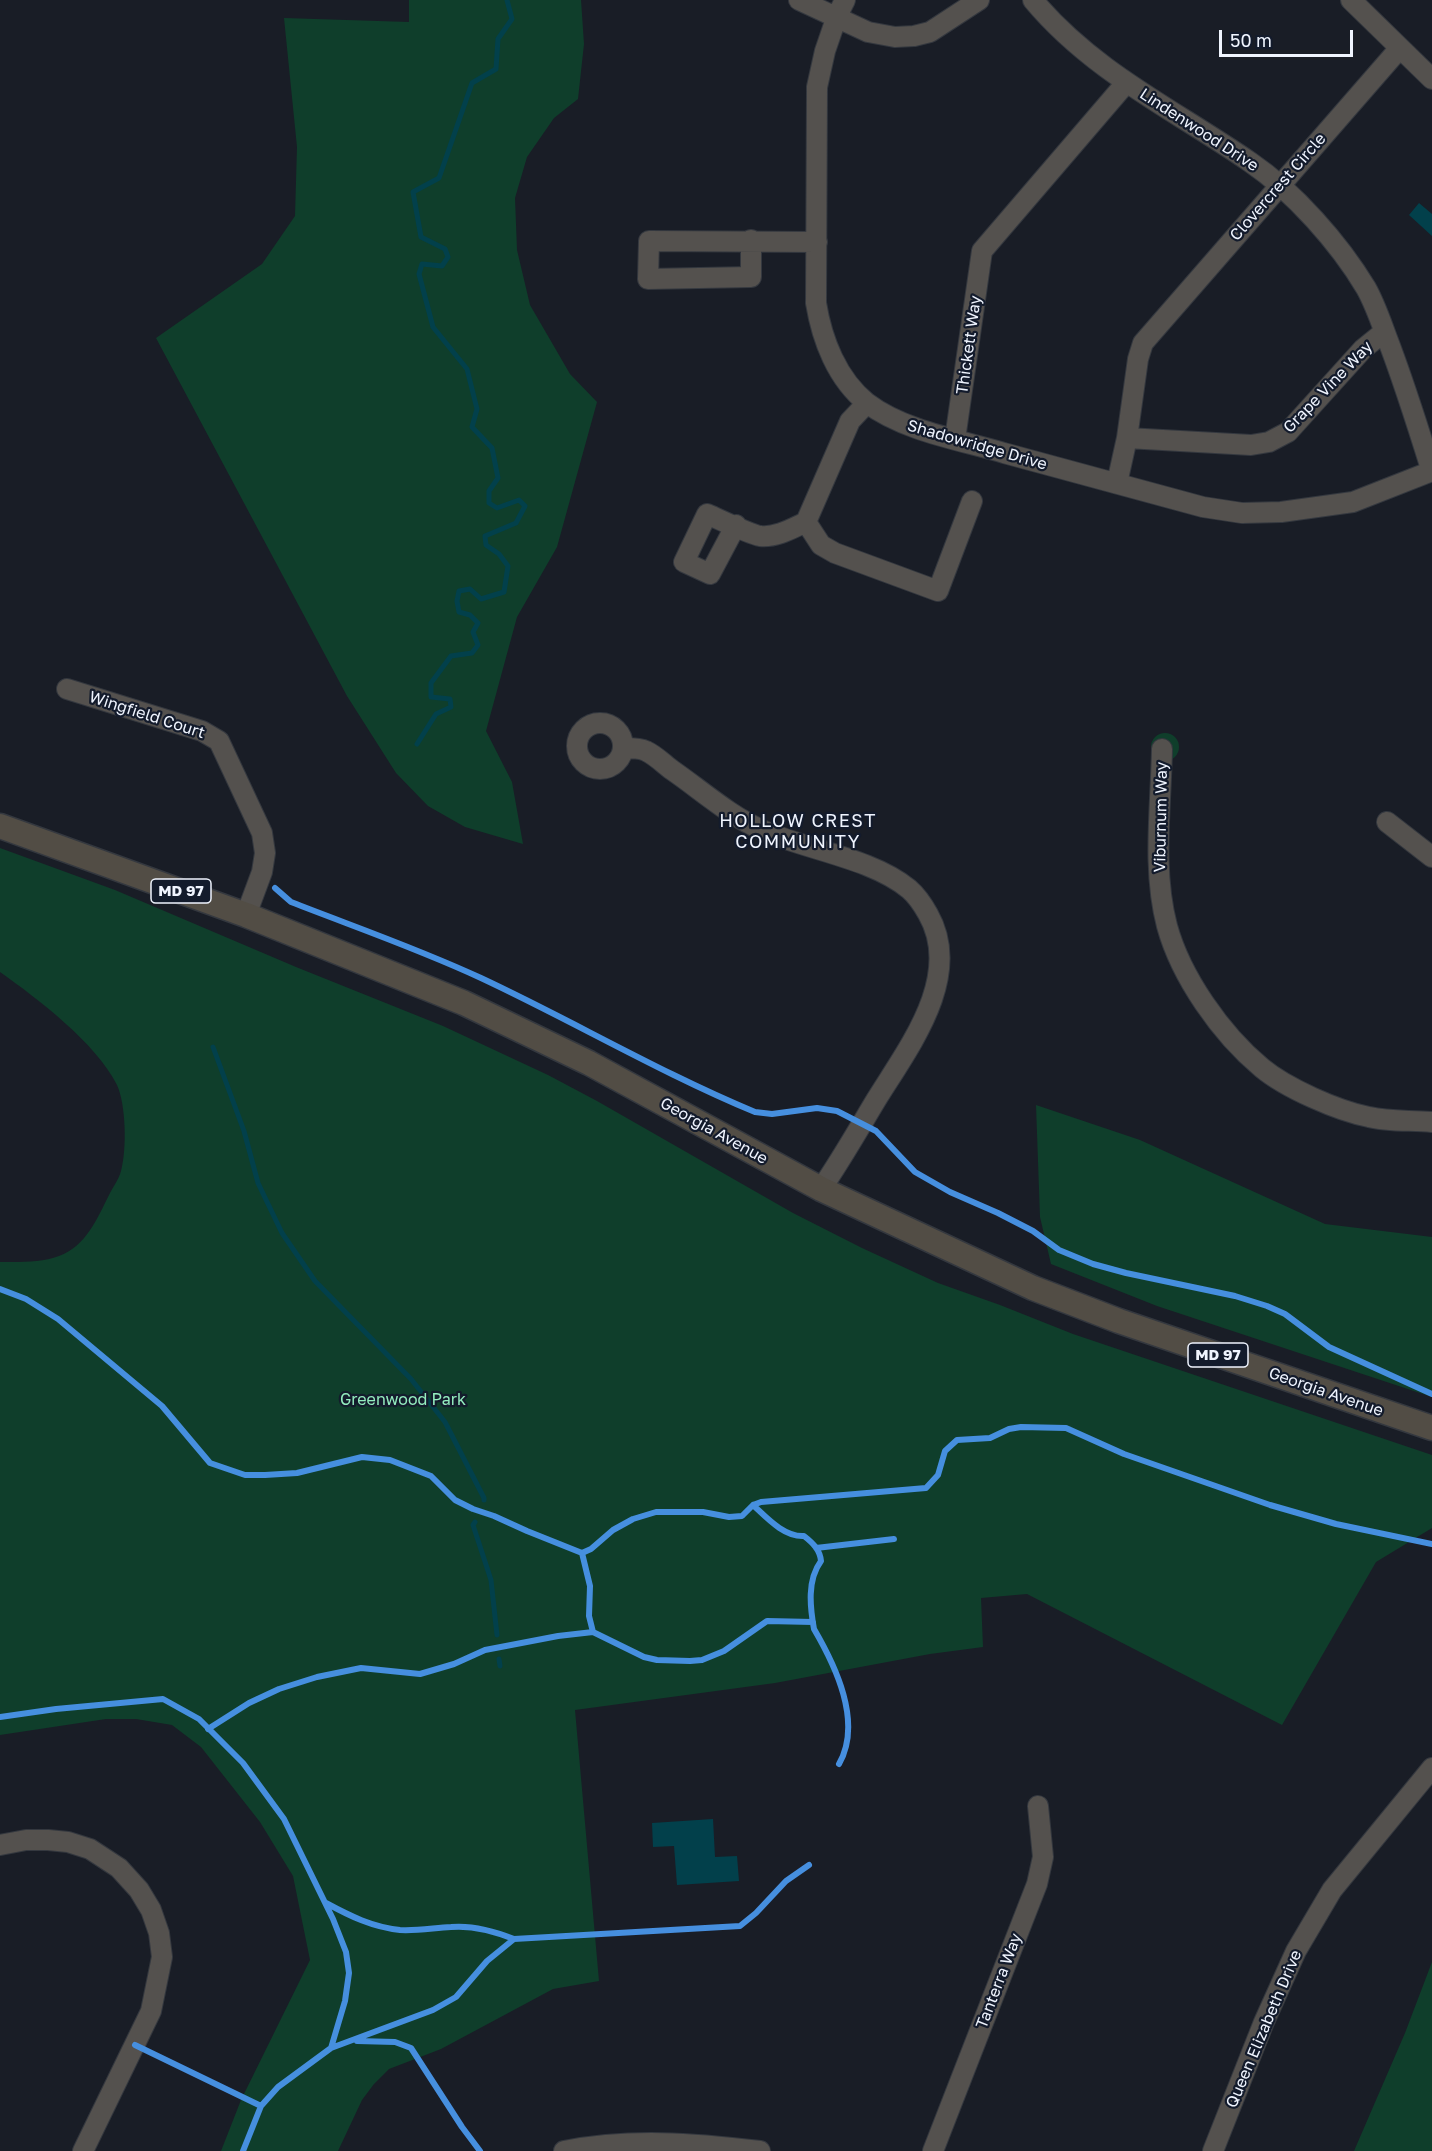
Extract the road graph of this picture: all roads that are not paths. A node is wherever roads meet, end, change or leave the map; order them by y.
1 (799, 0) edge
2 (979, 0) edge
3 (1033, 0) edge
4 (1351, 0) edge
5 (841, 8) edge
6 (1399, 49) junction
7 (1432, 79) edge
8 (1125, 83) junction
9 (1279, 186) junction
10 (751, 240) junction
11 (817, 242) junction
12 (1384, 332) junction
13 (867, 403) junction
14 (1127, 438) junction
15 (955, 439) junction
16 (1432, 471) edge
17 (1117, 483) junction
18 (972, 501) dead end
19 (806, 522) junction
20 (736, 525) dead end
21 (66, 689) dead end
22 (624, 748) dead end
23 (1162, 749) dead end
24 (1387, 822) dead end
25 (0, 826) edge
26 (1432, 856) edge
27 (246, 915) junction
28 (1432, 1122) edge
29 (821, 1189) junction
30 (1432, 1428) edge
31 (1432, 1768) edge
32 (1038, 1806) dead end
33 (0, 1845) edge
34 (83, 2151) edge
35 (564, 2151) edge
36 (760, 2151) edge
37 (933, 2151) edge
38 (1213, 2151) edge

1 - 5 street
2 - 5 street
3 - 8 street, Lindenwood Drive
4 - 6 street
5 - 11 street, Shadowridge Drive
6 - 7 street
6 - 9 street, Clovercrest Circle
8 - 9 street, Lindenwood Drive
8 - 15 street, Thickett Way
9 - 12 street, Lindenwood Drive
9 - 14 street, Clovercrest Circle
10 - 10 street
10 - 11 street
11 - 13 street, Shadowridge Drive
12 - 14 street, Grape Vine Way
12 - 16 street, Lindenwood Drive
13 - 15 street, Shadowridge Drive
13 - 19 street
14 - 17 street, Clovercrest Circle
15 - 17 street, Shadowridge Drive
16 - 17 street, Shadowridge Drive
18 - 19 street
19 - 20 street
21 - 27 street, Wingfield Court
22 - 29 street
23 - 28 street, Viburnum Way
24 - 26 street
25 - 27 main road, Georgia Avenue / MD 97
27 - 29 main road, Georgia Avenue / MD 97
29 - 30 main road, Georgia Avenue / MD 97
31 - 38 street, Queen Elizabeth Drive
32 - 37 street, Tanterra Way
33 - 34 street
35 - 36 street

